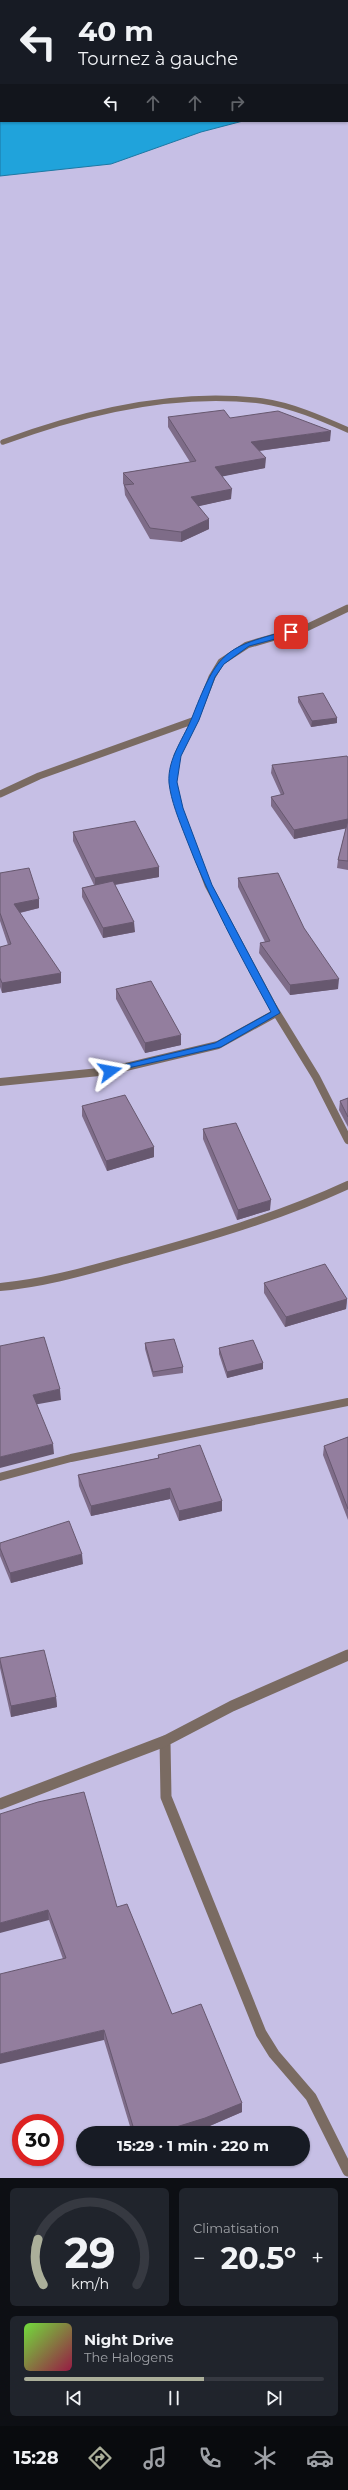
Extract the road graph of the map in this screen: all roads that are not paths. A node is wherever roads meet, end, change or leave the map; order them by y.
1 (348, 430) edge
2 (3, 442) dead end
3 (348, 609) edge
4 (195, 720) junction
5 (0, 794) edge
6 (276, 1013) junction
7 (0, 1082) edge
8 (348, 1140) edge
9 (348, 1186) edge
10 (0, 1287) edge
11 (348, 1402) edge
12 (0, 1477) edge
13 (348, 1655) edge
14 (166, 1741) junction
15 (0, 1804) edge
16 (348, 2171) edge

1 - 2 street
3 - 4 street
4 - 5 street
4 - 6 street
6 - 7 street
6 - 8 street
9 - 10 street
11 - 12 street
13 - 14 street
14 - 15 street
14 - 16 street

